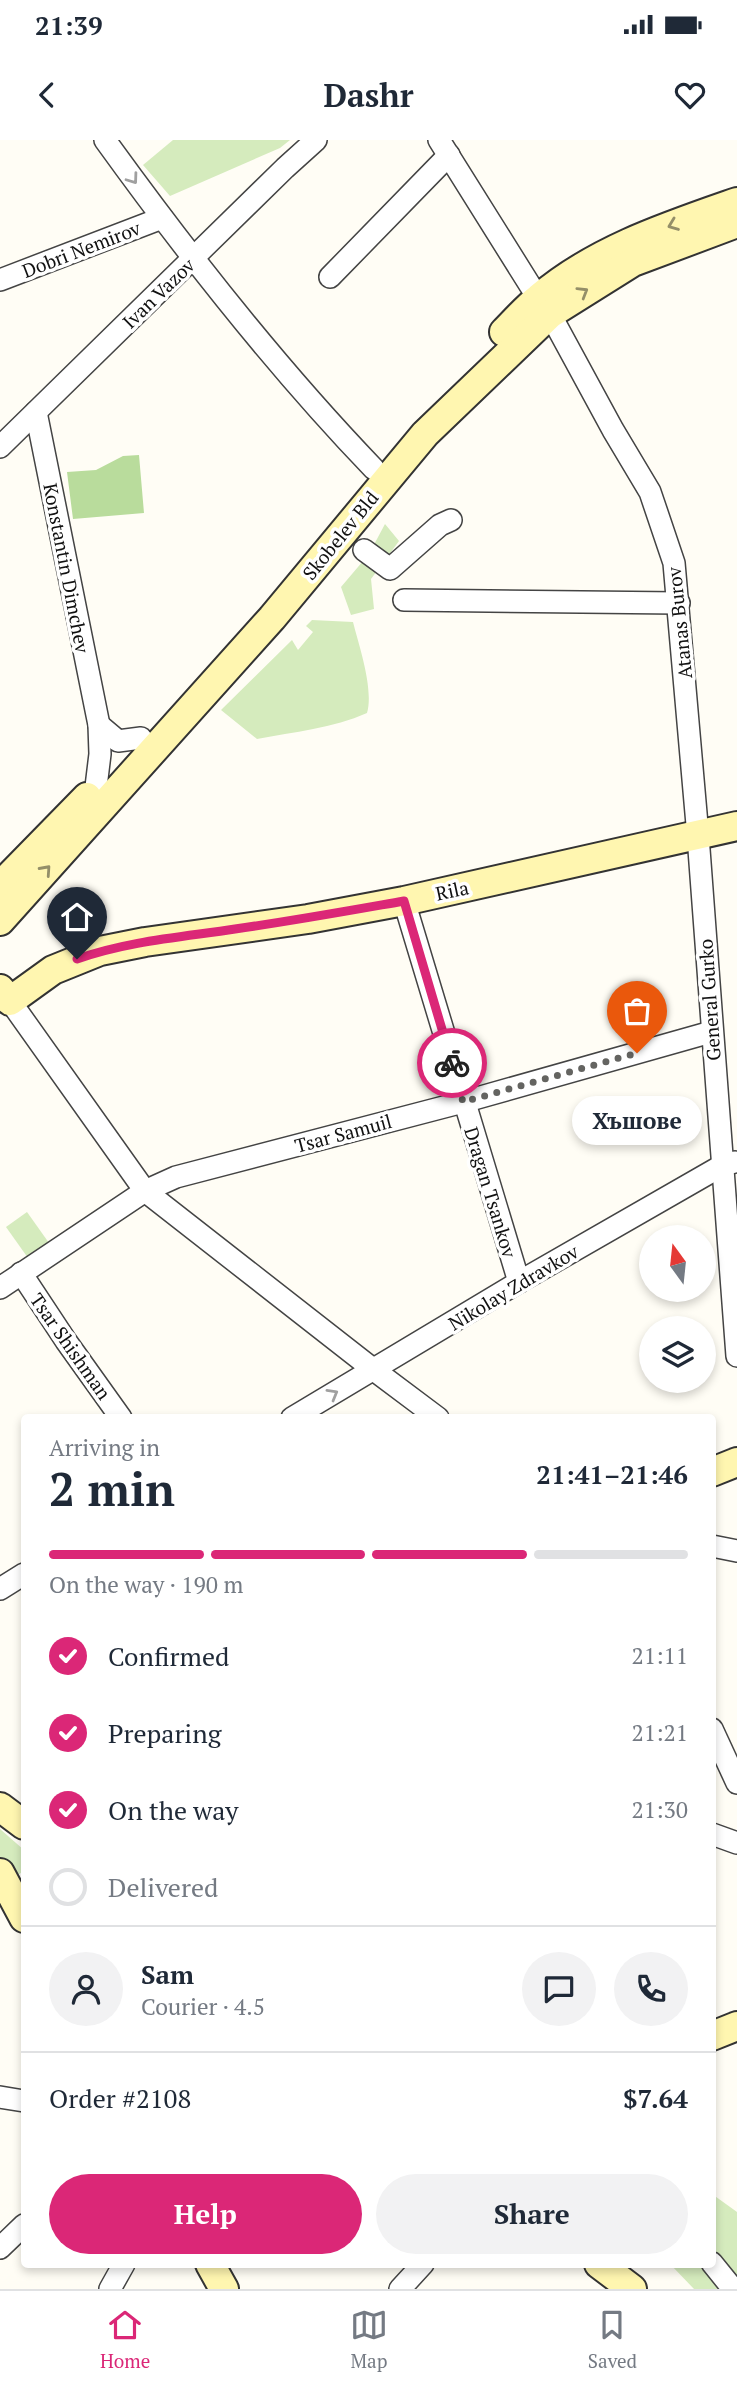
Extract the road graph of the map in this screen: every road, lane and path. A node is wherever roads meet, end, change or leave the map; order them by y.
1 (104, 140) edge
2 (316, 140) edge
3 (444, 147) edge
4 (737, 202) edge
5 (162, 218) junction
6 (737, 223) edge
7 (193, 260) junction
8 (330, 276) dead end
9 (0, 280) edge
10 (544, 306) junction
11 (36, 412) junction
12 (0, 447) edge
13 (374, 469) junction
14 (451, 520) dead end
15 (364, 550) dead end
16 (404, 600) dead end
17 (679, 603) junction
18 (99, 725) junction
19 (141, 738) junction
20 (96, 788) junction
21 (737, 826) edge
22 (698, 836) junction
23 (0, 886) edge
24 (404, 901) junction
25 (0, 921) edge
26 (5, 995) edge
27 (711, 1032) junction
28 (463, 1102) junction
29 (730, 1163) edge
30 (145, 1191) junction
31 (21, 1273) junction
32 (519, 1282) junction
33 (0, 1288) edge
34 (737, 1356) edge
35 (374, 1370) junction
36 (118, 1414) edge
37 (299, 1414) edge
38 (433, 1414) edge
39 (737, 1462) edge
40 (716, 1470) edge
41 (716, 1547) edge
42 (737, 1551) edge
43 (21, 1576) edge
44 (0, 1589) edge
45 (716, 1738) edge
46 (737, 1783) edge
47 (0, 1807) edge
48 (21, 1823) edge
49 (716, 1835) edge
50 (737, 1843) edge
51 (11, 1880) edge
52 (21, 1909) edge
53 (737, 2026) edge
54 (716, 2034) edge
55 (0, 2097) edge
56 (21, 2100) edge
57 (21, 2228) edge
58 (0, 2248) edge
59 (122, 2268) edge
60 (212, 2268) edge
61 (419, 2268) edge
62 (604, 2268) edge
63 (716, 2268) edge
64 (110, 2289) edge
65 (224, 2289) edge
66 (400, 2289) edge
67 (632, 2289) edge
68 (733, 2289) edge

1 -> 5 street
2 - 7 street, Ivan Vazov
3 - 8 street
3 - 10 street, Atanas Burov
4 -> 10 main road, Skobelev Bld
5 - 7 street
5 - 9 street, Dobri Nemirov
10 -> 6 main road, Skobelev Bld
7 - 11 street, Ivan Vazov
7 - 13 street
10 - 13 main road, Skobelev Bld
10 - 17 street, Atanas Burov
25 -> 10 main road, Skobelev Bld
11 - 12 street, Ivan Vazov
11 - 18 street, Konstantin Dimchev
13 - 19 main road, Skobelev Bld
14 - 15 street
16 - 17 street
17 - 22 street, Atanas Burov
18 - 19 street
18 - 20 street, Konstantin Dimchev
19 - 20 main road, Skobelev Bld
20 - 23 main road, Skobelev Bld
21 - 22 main road, Rila
22 - 24 main road, Rila
22 - 27 street, General Gurko
24 - 26 main road, Rila
24 - 28 street, Dragan Tsankov
26 - 30 street
27 - 28 street, Tsar Samuil
27 - 29 street, General Gurko
28 - 30 street, Tsar Samuil
28 - 32 street, Dragan Tsankov
29 - 32 street, Nikolay Zdravkov
29 - 34 street, General Gurko
30 - 31 street, Tsar Samuil
30 - 35 street
31 - 33 street, Tsar Samuil
31 - 36 street, Tsar Shishman
32 - 35 street, Nikolay Zdravkov
37 -> 35 street, Nikolay Zdravkov
35 - 38 street
39 - 40 main road
41 - 42 street
43 - 44 street
45 - 46 street
47 - 48 main road
49 - 50 street
51 - 52 main road
53 - 54 main road
55 - 56 street
57 - 58 street
59 - 64 street
60 - 65 main road
61 - 66 street
62 - 67 main road
63 - 68 street

